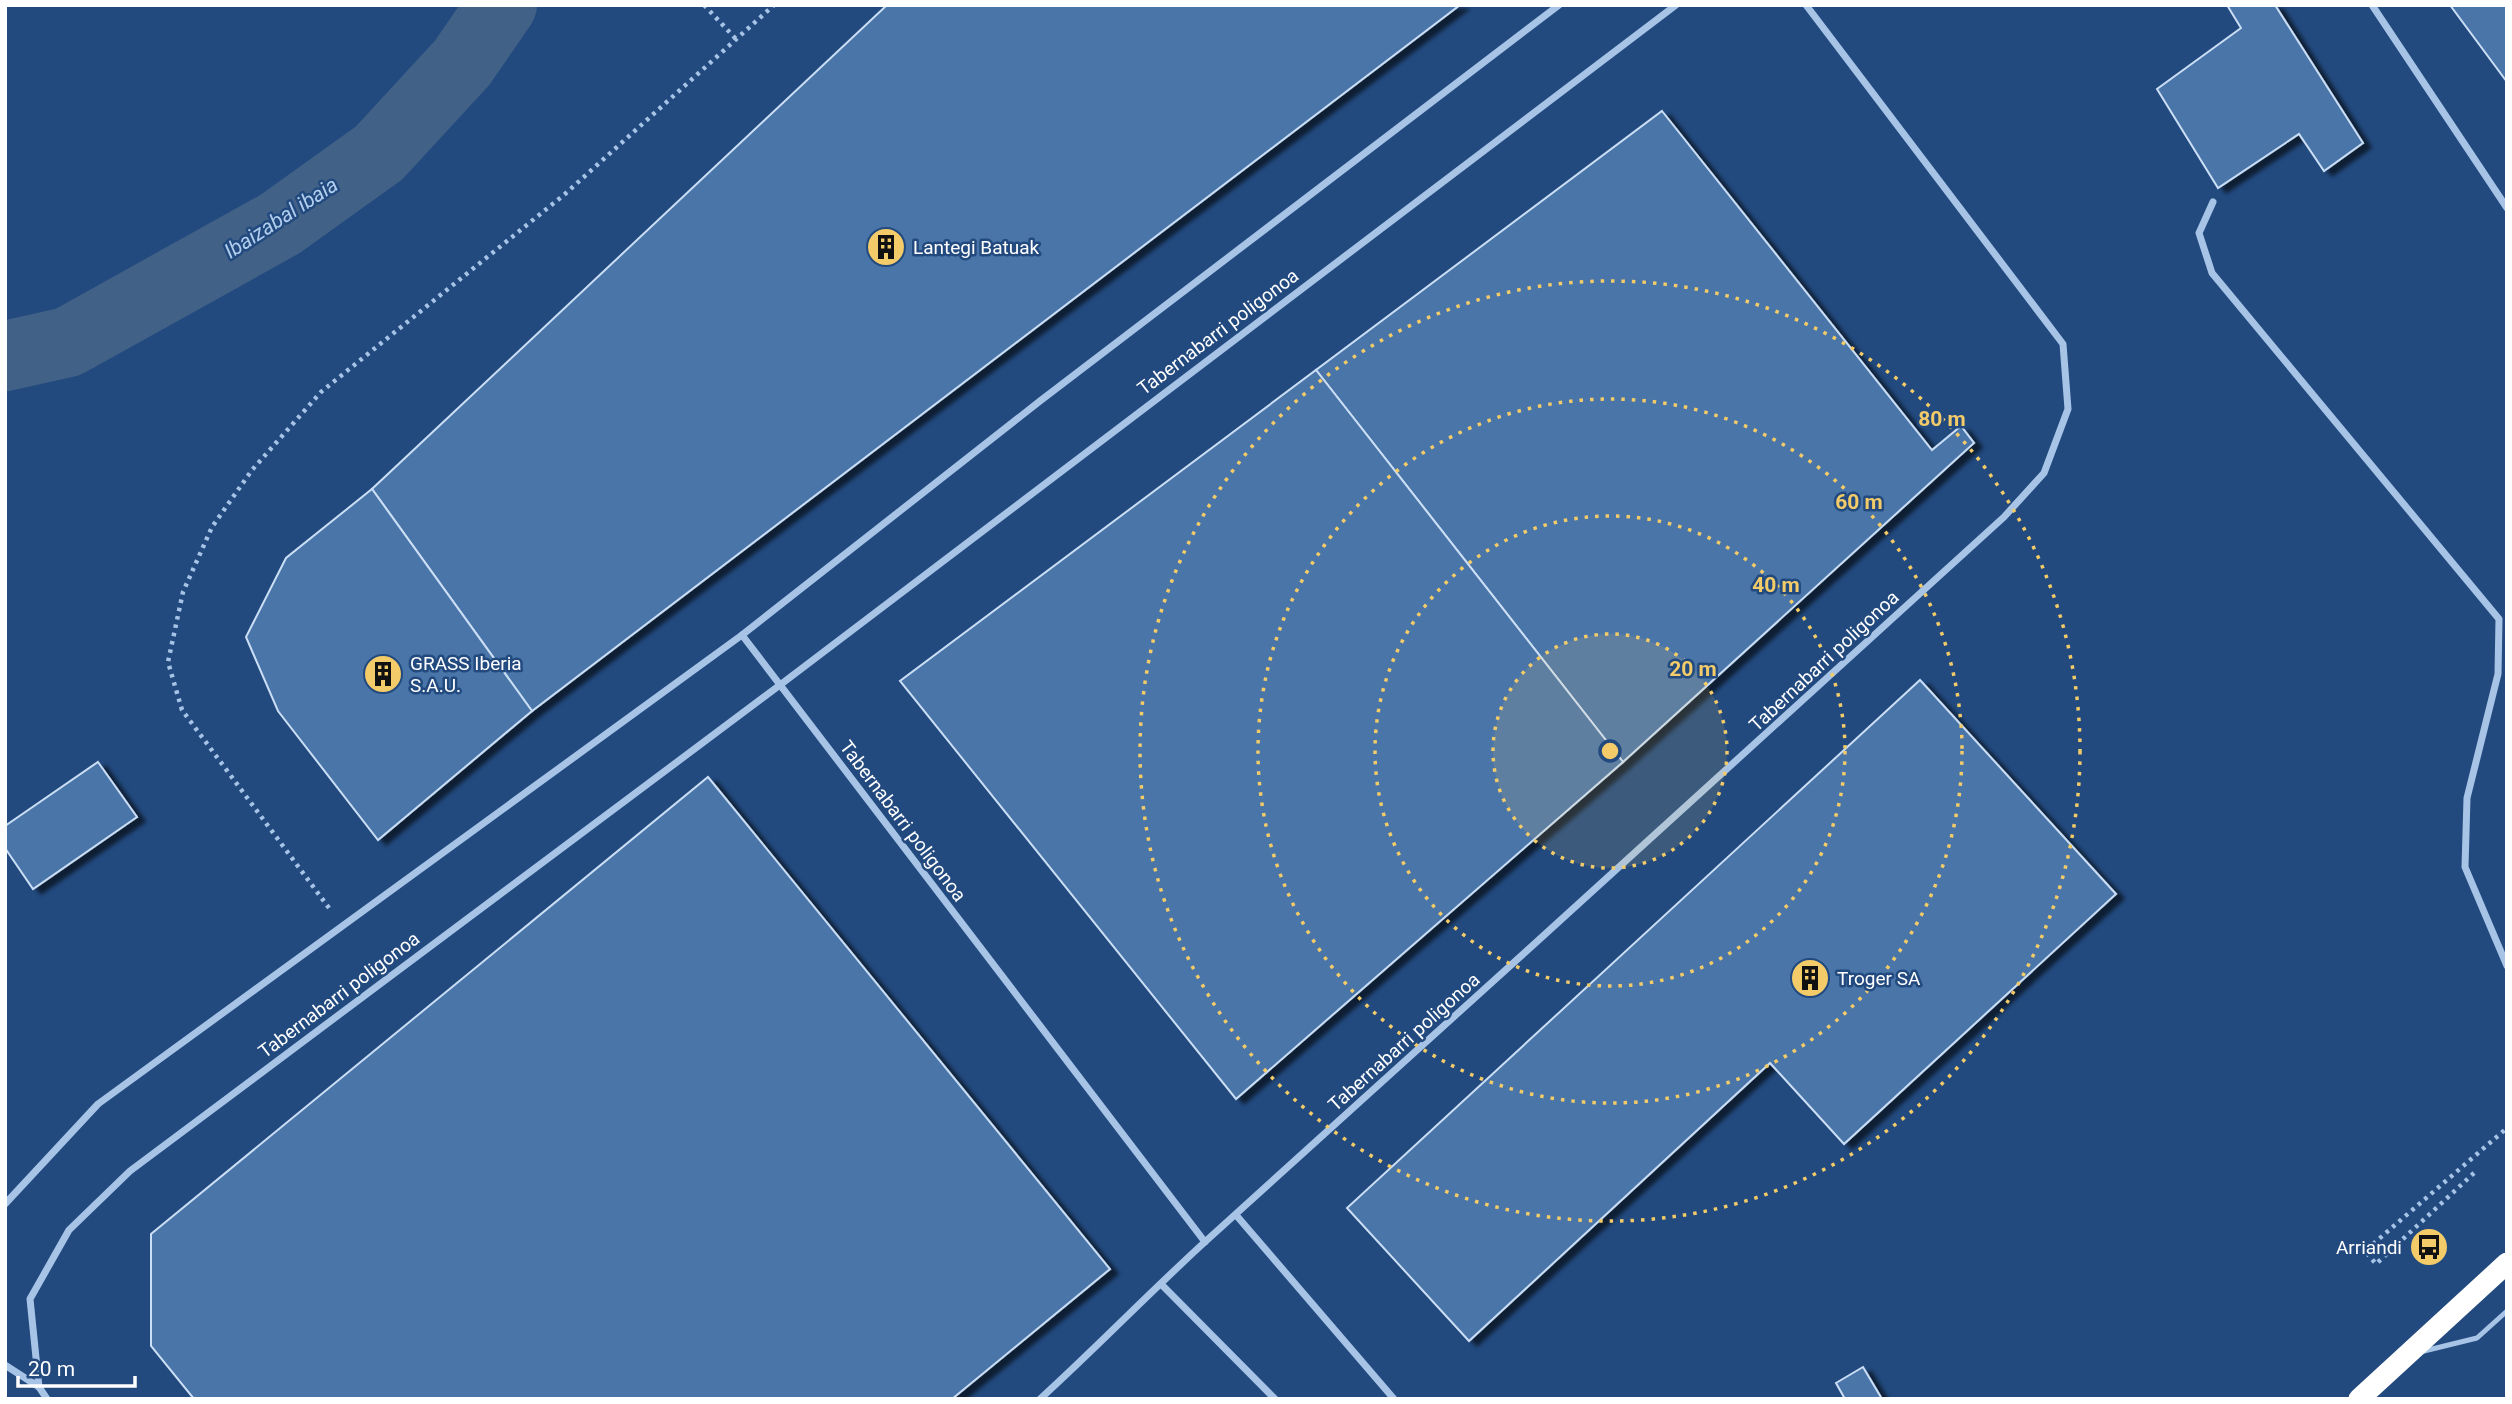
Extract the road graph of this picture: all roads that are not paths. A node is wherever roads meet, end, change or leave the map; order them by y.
1 (1559, 5) edge
2 (1676, 5) edge
3 (1806, 5) edge
4 (2372, 5) edge
5 (2213, 202) dead end
6 (2507, 208) edge
7 (742, 635) junction
8 (2502, 647) edge
9 (780, 685) junction
10 (2507, 966) edge
11 (5, 1204) edge
12 (1236, 1215) junction
13 (1205, 1242) junction
14 (2507, 1262) edge
15 (2507, 1268) edge
16 (1161, 1284) junction
17 (2479, 1290) junction
18 (2507, 1311) edge
19 (2407, 1354) junction
20 (5, 1365) edge
21 (39, 1387) junction
22 (47, 1399) edge
23 (1041, 1399) edge
24 (1275, 1399) edge
25 (1394, 1399) edge
26 (2359, 1399) edge

1 - 7 street
2 - 9 street, Tabernabarri poligonoa
3 - 12 street, Tabernabarri poligonoa
4 - 6 street
5 - 8 street
7 - 9 street, Tabernabarri poligonoa
7 - 11 street
8 - 10 street
9 - 13 street, Tabernabarri poligonoa
9 - 21 street, Tabernabarri poligonoa
12 - 13 street, Tabernabarri poligonoa
12 - 25 street
13 - 16 street, Tabernabarri poligonoa
14 - 17 highway
15 - 17 highway
16 - 23 street, Tabernabarri poligonoa
16 - 24 street
17 - 19 highway
18 - 19 lane
19 - 26 highway
20 - 21 street
21 - 22 street, Tabernabarri poligonoa

